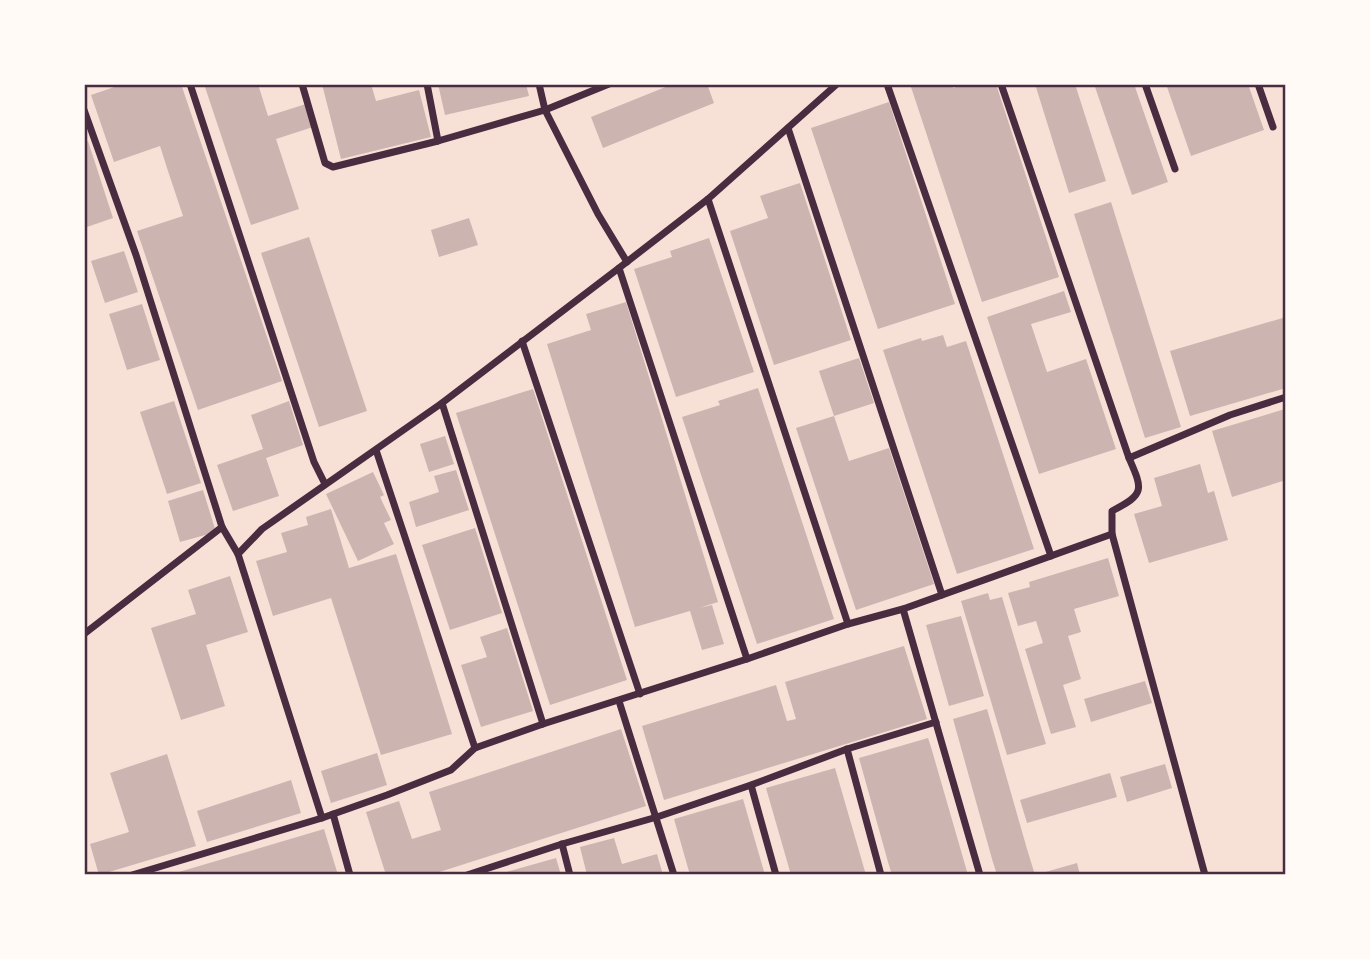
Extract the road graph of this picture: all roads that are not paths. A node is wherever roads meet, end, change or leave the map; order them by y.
1 (190, 84) edge
2 (302, 84) edge
3 (427, 84) edge
4 (539, 84) edge
5 (610, 84) edge
6 (837, 84) edge
7 (887, 84) edge
8 (1001, 84) edge
9 (1145, 84) edge
10 (1258, 84) edge
11 (84, 110) edge
12 (545, 110) junction
13 (1273, 127) dead end
14 (788, 128) junction
15 (438, 141) junction
16 (1175, 169) dead end
17 (708, 199) junction
18 (626, 262) junction
19 (619, 268) junction
20 (522, 341) junction
21 (1286, 397) edge
22 (442, 403) junction
23 (376, 450) junction
24 (1129, 458) junction
25 (324, 482) junction
26 (224, 529) junction
27 (1112, 534) junction
28 (238, 554) junction
29 (1051, 556) junction
30 (942, 595) junction
31 (903, 609) junction
32 (848, 624) junction
33 (84, 634) edge
34 (747, 659) junction
35 (640, 694) junction
36 (619, 701) junction
37 (936, 722) junction
38 (543, 724) junction
39 (475, 748) junction
40 (846, 749) junction
41 (751, 785) junction
42 (332, 814) junction
43 (657, 817) junction
44 (322, 818) junction
45 (562, 844) junction
46 (132, 875) edge
47 (350, 875) edge
48 (467, 875) edge
49 (570, 875) edge
50 (674, 875) edge
51 (776, 875) edge
52 (881, 875) edge
53 (980, 875) edge
54 (1205, 875) edge

1 - 25 street
2 - 15 street
3 - 15 street
4 - 12 street
5 - 12 street
6 - 14 street
7 - 29 street
8 - 24 street
9 - 16 street
10 - 13 street
11 - 26 street
12 - 15 street
12 - 18 street
14 - 17 street
14 - 30 street
17 - 18 street
17 - 32 street
18 - 19 street
19 - 20 street
19 - 34 street
20 - 22 street
20 - 35 street
21 - 24 street
22 - 23 street
22 - 38 street
23 - 25 street
23 - 39 street
24 - 27 street
25 - 28 street
26 - 28 street
26 - 33 street
27 - 29 street
27 - 54 street
28 - 44 street
29 - 30 street
30 - 31 street
31 - 32 street
31 - 37 street
32 - 34 street
34 - 35 street
35 - 36 street
36 - 38 street
36 - 43 street
37 - 40 street
37 - 53 street
38 - 39 street
39 - 42 street
40 - 41 street
40 - 52 street
41 - 43 street
41 - 51 street
42 - 44 street
42 - 47 street
43 - 45 street
43 - 50 street
44 - 46 street
45 - 48 street
45 - 49 street

